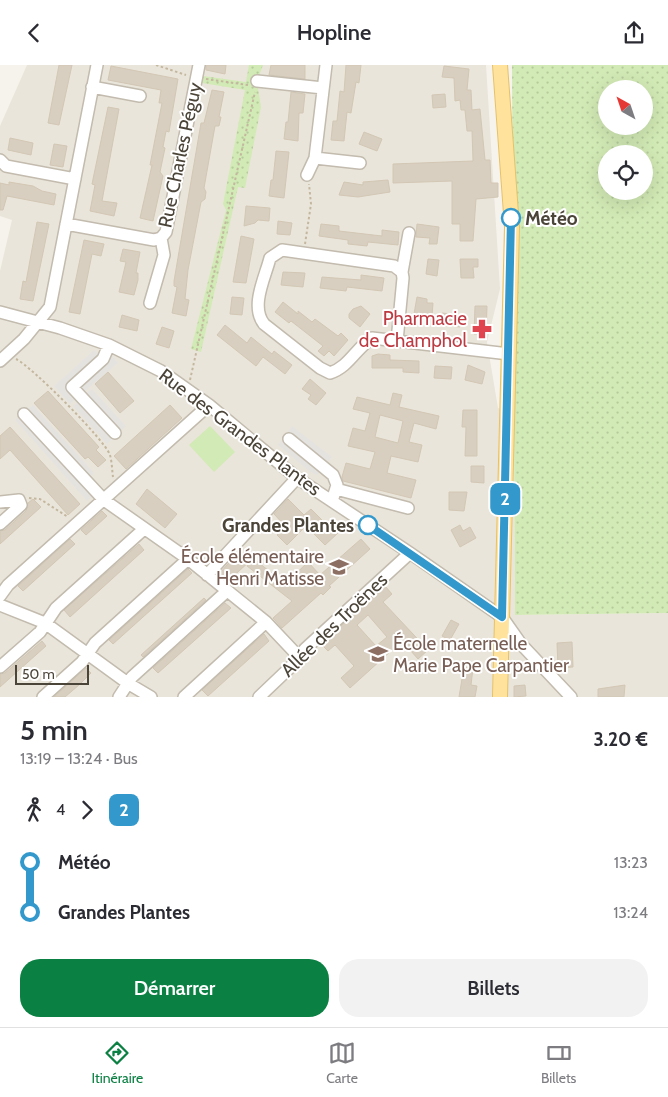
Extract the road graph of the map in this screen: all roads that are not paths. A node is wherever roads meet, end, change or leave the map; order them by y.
1 (97, 65) edge
2 (199, 65) edge
3 (326, 65) edge
4 (500, 65) edge
5 (258, 81) dead end
6 (92, 87) junction
7 (323, 88) junction
8 (140, 96) dead end
9 (315, 158) junction
10 (0, 160) edge
11 (360, 163) dead end
12 (308, 175) road end
13 (75, 179) junction
14 (66, 224) junction
15 (409, 233) dead end
16 (160, 238) junction
17 (402, 272) junction
18 (150, 303) dead end
19 (0, 312) edge
20 (39, 323) junction
21 (397, 341) junction
22 (109, 345) junction
23 (509, 354) junction
24 (3, 358) edge
25 (209, 405) junction
26 (24, 414) dead end
27 (115, 433) dead end
28 (289, 439) dead end
29 (297, 478) junction
30 (336, 489) junction
31 (104, 500) junction
32 (332, 501) junction
33 (0, 502) edge
34 (408, 508) dead end
35 (0, 524) edge
36 (144, 529) junction
37 (410, 553) junction
38 (188, 559) junction
39 (207, 575) junction
40 (227, 591) junction
41 (0, 596) edge
42 (0, 605) edge
43 (502, 617) junction
44 (266, 622) junction
45 (45, 623) junction
46 (88, 653) junction
47 (300, 658) junction
48 (0, 667) edge
49 (129, 684) junction
50 (43, 697) edge
51 (119, 697) edge
52 (151, 697) edge
53 (184, 697) edge
54 (259, 697) edge
55 (500, 697) edge
56 (572, 697) edge

1 - 6 street
2 - 16 street, Rue Charles Péguy
3 - 7 street
4 - 23 main road
5 - 7 street
6 - 8 street
6 - 13 street
7 - 9 street
9 - 11 street
9 - 12 street
10 - 13 street
13 - 14 street
14 - 16 street, Rue Charles Péguy
14 - 20 street
15 - 17 street
16 - 18 street
17 - 21 street
17 - 21 street
19 - 20 street, Rue des Grandes Plantes
20 - 22 street, Rue des Grandes Plantes
20 - 24 street
21 - 23 street
22 - 25 street, Rue des Grandes Plantes
22 - 27 street
23 - 43 main road
25 - 29 street, Rue des Grandes Plantes
25 - 31 street
26 - 31 street
28 - 30 street
29 - 32 street, Rue des Grandes Plantes
29 - 39 street
30 - 32 street
30 - 34 street
31 - 36 street
31 - 41 street
32 - 37 street, Rue des Grandes Plantes
33 - 35 street
36 - 38 street
36 - 45 street
37 - 43 street, Rue des Grandes Plantes
37 - 47 street, Allée des Troënes
38 - 39 street
38 - 46 street
39 - 40 street
40 - 44 street
40 - 49 street
42 - 45 street
43 - 55 main road
43 - 56 street
44 - 47 street
44 - 53 street
45 - 46 street
45 - 48 street
46 - 49 street
46 - 50 street
47 - 54 street, Allée des Troënes
49 - 51 street
49 - 52 street

